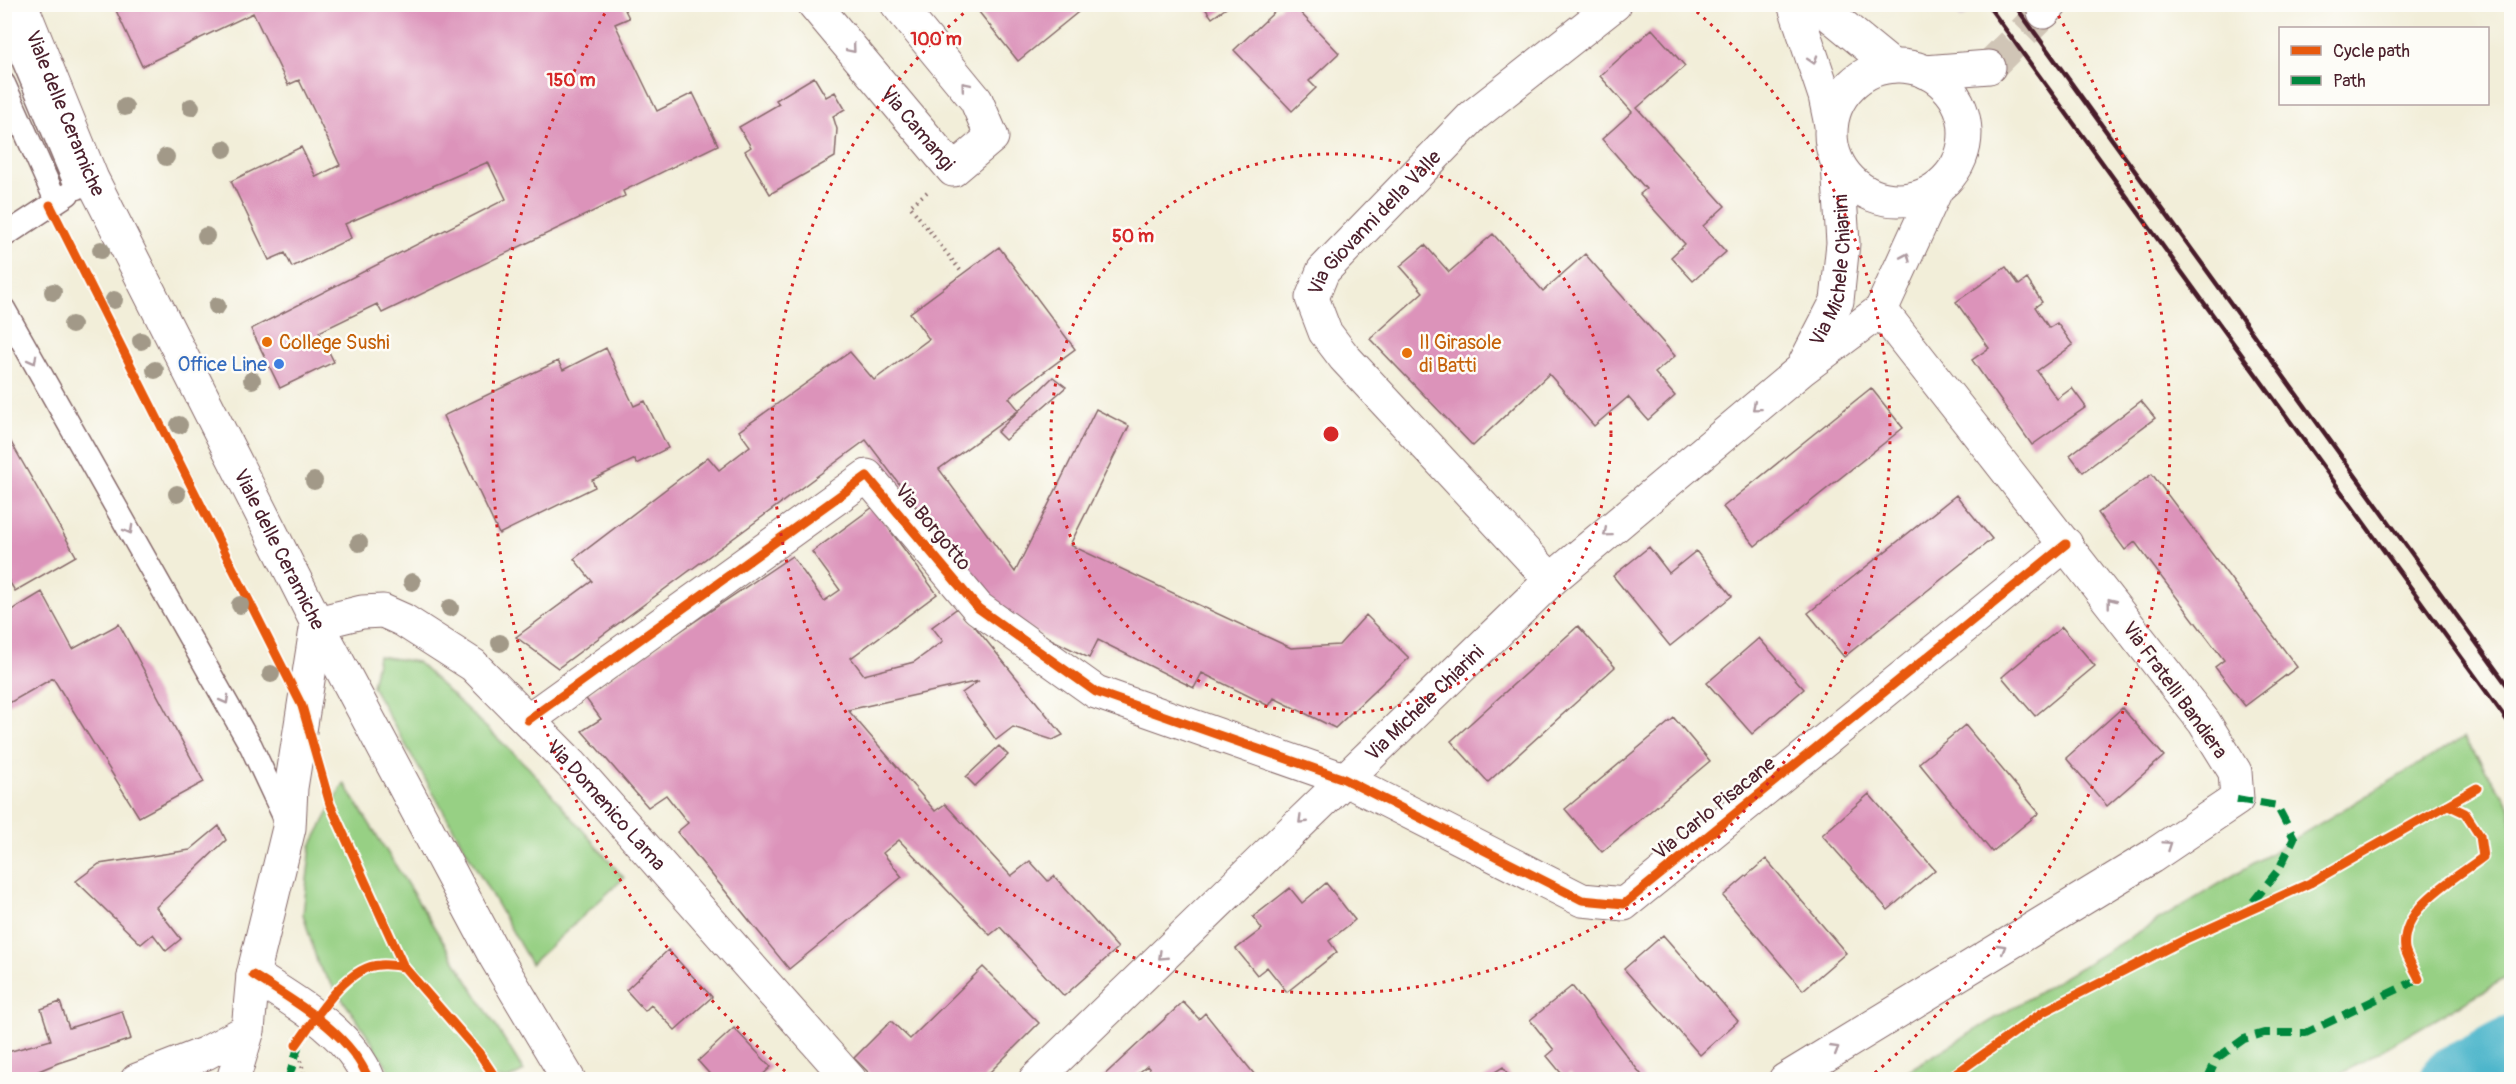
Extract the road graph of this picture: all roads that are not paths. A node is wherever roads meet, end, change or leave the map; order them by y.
1 (21, 4) edge
2 (814, 4) edge
3 (897, 4) edge
4 (1615, 4) edge
5 (1794, 4) edge
6 (1820, 4) edge
7 (4, 15) edge
8 (1892, 66) junction
9 (1925, 72) junction
10 (4, 84) edge
11 (1961, 113) junction
12 (1831, 125) junction
13 (1838, 164) junction
14 (84, 183) junction
15 (1937, 188) junction
16 (56, 201) junction
17 (4, 236) edge
18 (4, 309) edge
19 (1881, 310) junction
20 (1802, 369) junction
21 (2066, 544) junction
22 (1551, 580) junction
23 (317, 623) junction
24 (528, 720) junction
25 (1344, 779) junction
26 (289, 828) junction
27 (253, 975) junction
28 (248, 1030) junction
29 (137, 1080) edge
30 (233, 1080) edge
31 (369, 1080) edge
32 (569, 1080) edge
33 (850, 1080) edge
34 (1035, 1080) edge
35 (1785, 1080) edge

1 - 14 street, Viale delle Ceramiche
2 -> 3 street, Via Camangi
4 - 22 street, Via Giovanni della Valle
5 -> 12 street
6 - 8 street
7 - 14 lane
8 - 9 street
8 - 12 street
9 - 11 street
9 - 11 street
10 - 16 lane
11 - 15 street
12 - 13 street
13 - 15 street
13 - 20 street, Via Michele Chiarini
14 - 16 lane
14 - 23 street, Viale delle Ceramiche
19 -> 15 street, Via Michele Chiarini
16 - 17 lane
18 -> 26 lane
19 - 20 street, Via Michele Chiarini
19 - 21 street, Via Fratelli Bandiera
20 -> 22 street, Via Michele Chiarini
21 - 25 street, Via Carlo Pisacane
35 -> 21 street, Via Fratelli Bandiera
22 - 25 street, Via Michele Chiarini
23 - 24 street, Via Domenico Lama
23 - 26 street
23 - 32 street, Viale delle Ceramiche
24 - 25 street, Via Borgotto
24 - 33 street, Via Domenico Lama
25 -> 34 street, Via Michele Chiarini
26 - 27 street
27 - 28 street
27 - 31 street
28 - 29 street
28 - 30 street

